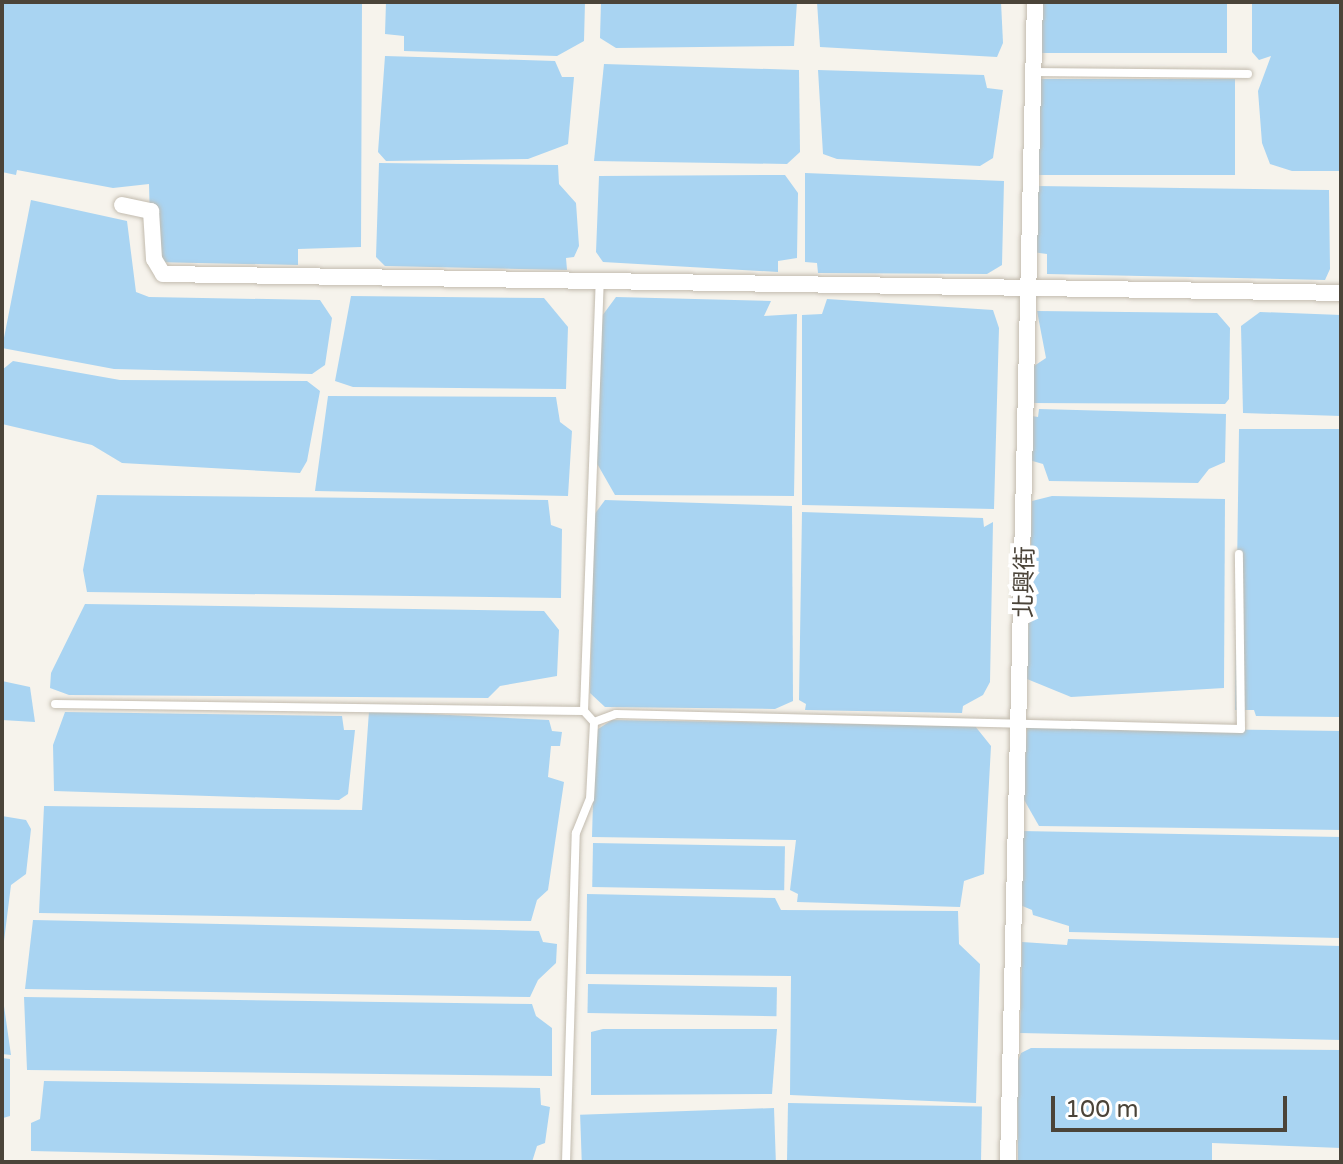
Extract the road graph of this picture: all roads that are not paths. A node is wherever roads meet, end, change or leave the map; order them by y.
1 (1035, 2) edge
2 (1035, 72) junction
3 (1248, 74) dead end
4 (122, 205) dead end
5 (600, 279) junction
6 (1032, 285) junction
7 (1341, 293) edge
8 (1239, 554) dead end
9 (55, 704) dead end
10 (584, 711) junction
11 (594, 722) junction
12 (1022, 725) junction
13 (566, 1162) edge
14 (1008, 1162) edge

1 - 2 street, 北興街
2 - 3 lane
2 - 6 street, 北興街
4 - 5 street
5 - 6 street
5 - 10 lane
6 - 7 street
6 - 12 street, 北興街
8 - 12 lane
9 - 10 lane
10 - 11 lane
11 - 12 lane
11 - 13 lane
12 - 14 street, 北興街

